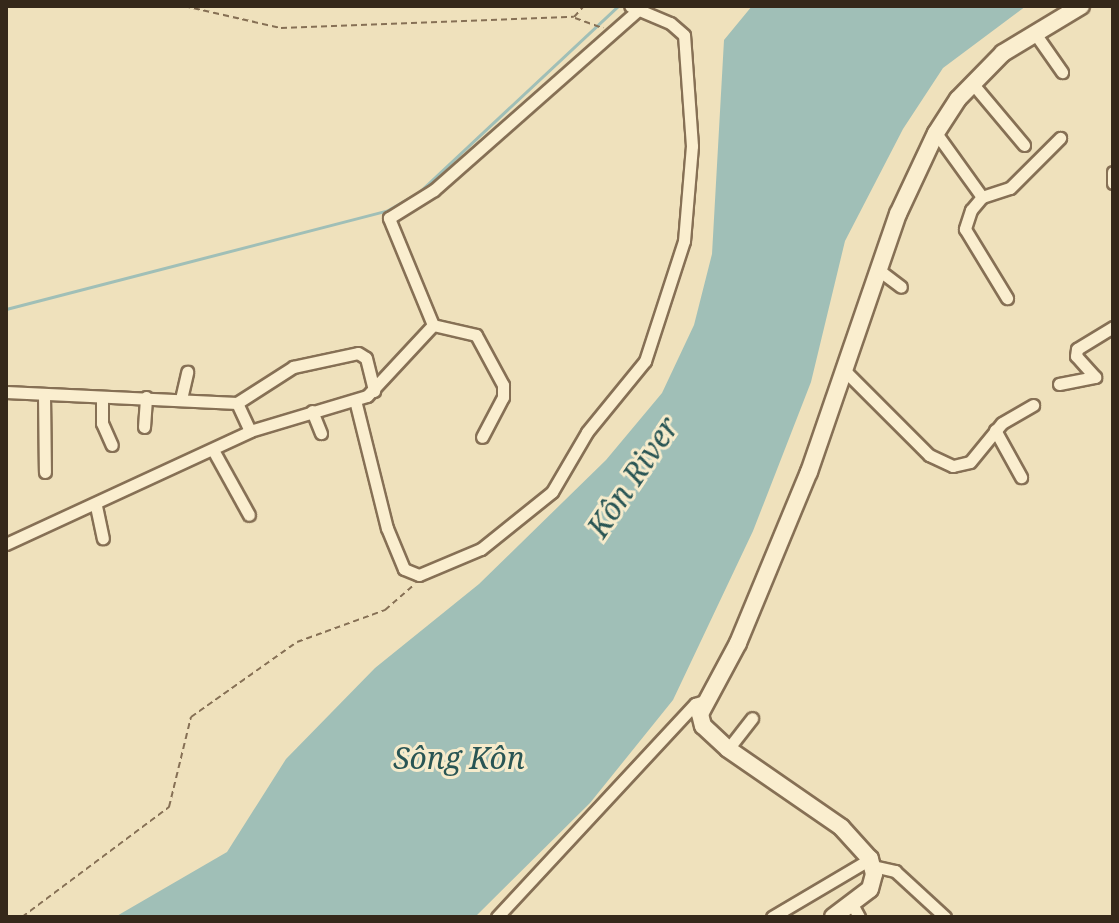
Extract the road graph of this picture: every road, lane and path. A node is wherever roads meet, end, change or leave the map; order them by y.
1 (184, 6) edge
2 (584, 6) edge
3 (1081, 6) edge
4 (632, 8) edge
5 (574, 17) junction
6 (602, 27) dead end
7 (1034, 32) junction
8 (1062, 72) dead end
9 (972, 83) junction
10 (936, 133) junction
11 (1060, 138) dead end
12 (1024, 145) dead end
13 (1113, 172) edge
14 (1113, 183) edge
15 (982, 197) junction
16 (880, 271) junction
17 (901, 287) dead end
18 (1007, 298) dead end
19 (433, 325) junction
20 (1113, 327) edge
21 (845, 371) junction
22 (187, 372) dead end
23 (1059, 384) dead end
24 (374, 391) junction
25 (6, 392) edge
26 (44, 395) junction
27 (146, 397) junction
28 (102, 398) junction
29 (181, 399) junction
30 (355, 400) junction
31 (237, 403) junction
32 (1033, 405) dead end
33 (312, 411) junction
34 (144, 427) dead end
35 (995, 430) junction
36 (250, 431) junction
37 (321, 433) dead end
38 (482, 437) dead end
39 (112, 445) dead end
40 (213, 450) junction
41 (45, 472) dead end
42 (1021, 477) dead end
43 (96, 506) junction
44 (249, 515) dead end
45 (103, 538) dead end
46 (6, 544) edge
47 (428, 573) junction
48 (707, 700) junction
49 (752, 718) dead end
50 (728, 749) junction
51 (871, 863) junction
52 (856, 912) edge
53 (789, 914) edge
54 (22, 917) edge
55 (497, 917) edge
56 (772, 917) edge
57 (833, 917) edge
58 (945, 917) edge

1 - 5 path
2 - 5 path
3 - 7 street
4 - 19 street
4 - 47 street
5 - 6 path
7 - 8 street
7 - 9 street
9 - 10 street
9 - 12 street
10 - 15 street
10 - 16 street
11 - 15 street
13 - 14 street
15 - 18 street
16 - 17 street
16 - 21 street
19 - 24 street
19 - 38 street
20 - 23 street
21 - 35 street
21 - 48 street
22 - 29 street
24 - 30 street
24 - 31 street
25 - 26 street
26 - 28 street
26 - 41 street
27 - 28 street
27 - 29 street
27 - 34 street
28 - 39 street
29 - 31 street
30 - 33 street
30 - 47 street
31 - 36 street
32 - 35 street
33 - 36 street
33 - 37 street
35 - 42 street
36 - 40 street
40 - 43 street
40 - 44 street
43 - 45 street
43 - 46 street
47 - 54 path
48 - 50 street
48 - 55 street
49 - 50 street
50 - 51 street
51 - 52 street
51 - 53 street
51 - 58 street
52 - 57 street
53 - 56 street

